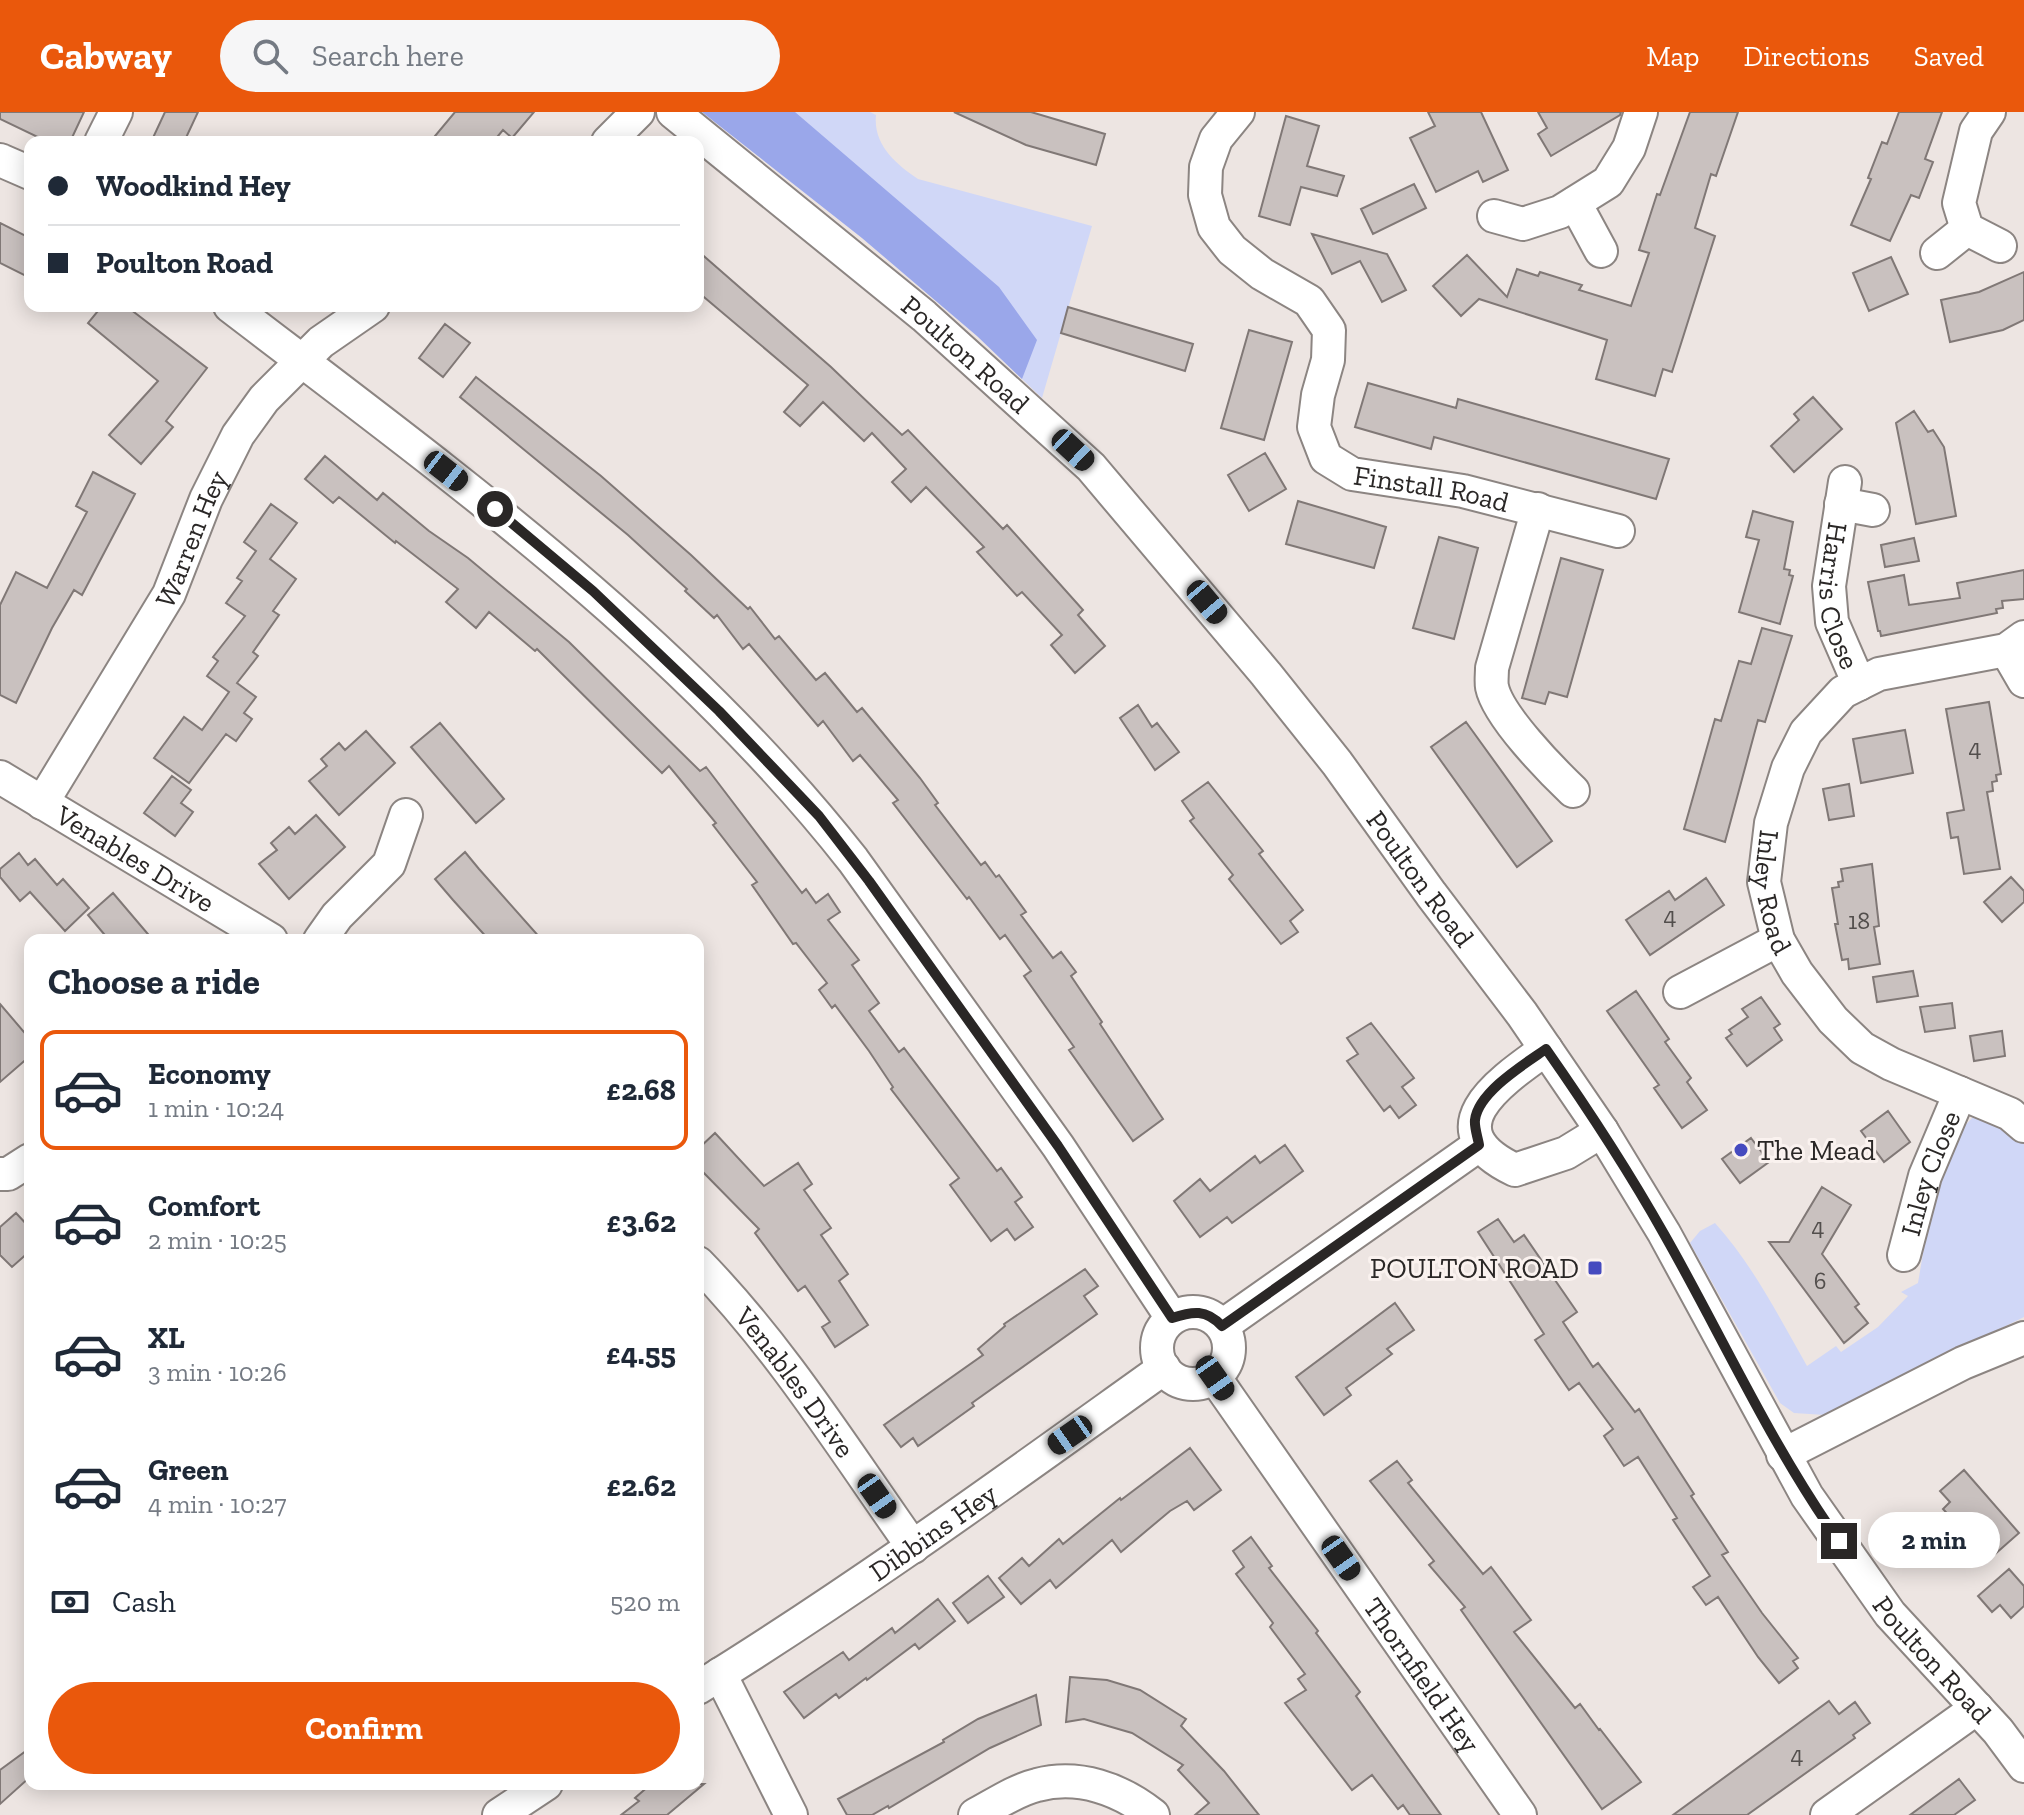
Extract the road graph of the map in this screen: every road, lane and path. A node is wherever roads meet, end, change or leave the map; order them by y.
1 (116, 112) edge
2 (638, 112) edge
3 (673, 112) edge
4 (1238, 112) edge
5 (1641, 112) edge
6 (1989, 112) edge
7 (104, 136) edge
8 (614, 136) edge
9 (703, 136) edge
10 (704, 137) edge
11 (0, 160) edge
12 (24, 170) edge
13 (1575, 203) junction
14 (1494, 216) dead end
15 (1967, 229) junction
16 (2000, 246) dead end
17 (1601, 251) dead end
18 (1937, 253) dead end
19 (238, 312) edge
20 (364, 312) edge
21 (302, 361) junction
22 (1538, 509) junction
23 (1873, 510) dead end
24 (1618, 531) dead end
25 (2015, 644) edge
26 (2024, 681) edge
27 (1859, 684) junction
28 (0, 777) edge
29 (1573, 791) dead end
30 (42, 803) junction
31 (406, 815) dead end
32 (261, 934) edge
33 (324, 934) edge
34 (1778, 940) junction
35 (1694, 992) dead end
36 (1546, 1049) junction
37 (1960, 1093) junction
38 (2024, 1126) edge
39 (1602, 1131) junction
40 (1479, 1145) junction
41 (24, 1164) edge
42 (0, 1174) edge
43 (1904, 1255) dead end
44 (704, 1269) edge
45 (1172, 1318) junction
46 (1222, 1326) junction
47 (2024, 1338) edge
48 (1164, 1368) junction
49 (1215, 1378) junction
50 (1783, 1455) junction
51 (913, 1547) junction
52 (709, 1681) edge
53 (1977, 1708) junction
54 (2024, 1766) edge
55 (537, 1790) edge
56 (499, 1815) edge
57 (791, 1815) edge
58 (975, 1815) edge
59 (1153, 1815) edge
60 (1520, 1815) edge
61 (1827, 1815) edge

1 - 7 street
2 - 8 street
3 - 9 street, Poulton Road
4 - 22 street, Finstall Road
5 - 13 street
6 - 15 street
10 - 36 street, Poulton Road
11 - 12 street
13 - 14 street
13 - 17 street
15 - 16 street
15 - 18 street
19 - 21 street
20 - 21 street, Warren Hey
21 - 30 street, Warren Hey
21 - 45 street
22 - 24 street, Finstall Road
22 - 29 street
23 - 27 street, Harris Close
25 - 26 street
25 - 27 street, Inley Road
27 - 34 street, Inley Road
28 - 30 street, Venables Drive
30 - 32 street, Venables Drive
31 - 33 street
34 - 35 street
34 - 37 street, Inley Road
36 - 39 street, Poulton Road
36 - 40 street
37 - 38 street, Inley Road
37 - 43 street, Inley Close
39 - 40 street
39 - 50 street, Poulton Road
40 - 46 street
41 - 42 street
44 - 51 street, Venables Drive
45 - 46 street
45 - 48 street
46 - 49 street
47 - 50 street
48 - 49 street
48 - 51 street, Dibbins Hey
49 - 60 street, Thornfield Hey
50 - 53 street, Poulton Road
51 - 52 street, Dibbins Hey
52 - 57 street
53 - 54 street, Poulton Road
53 - 61 street
55 - 56 street
58 - 59 street

